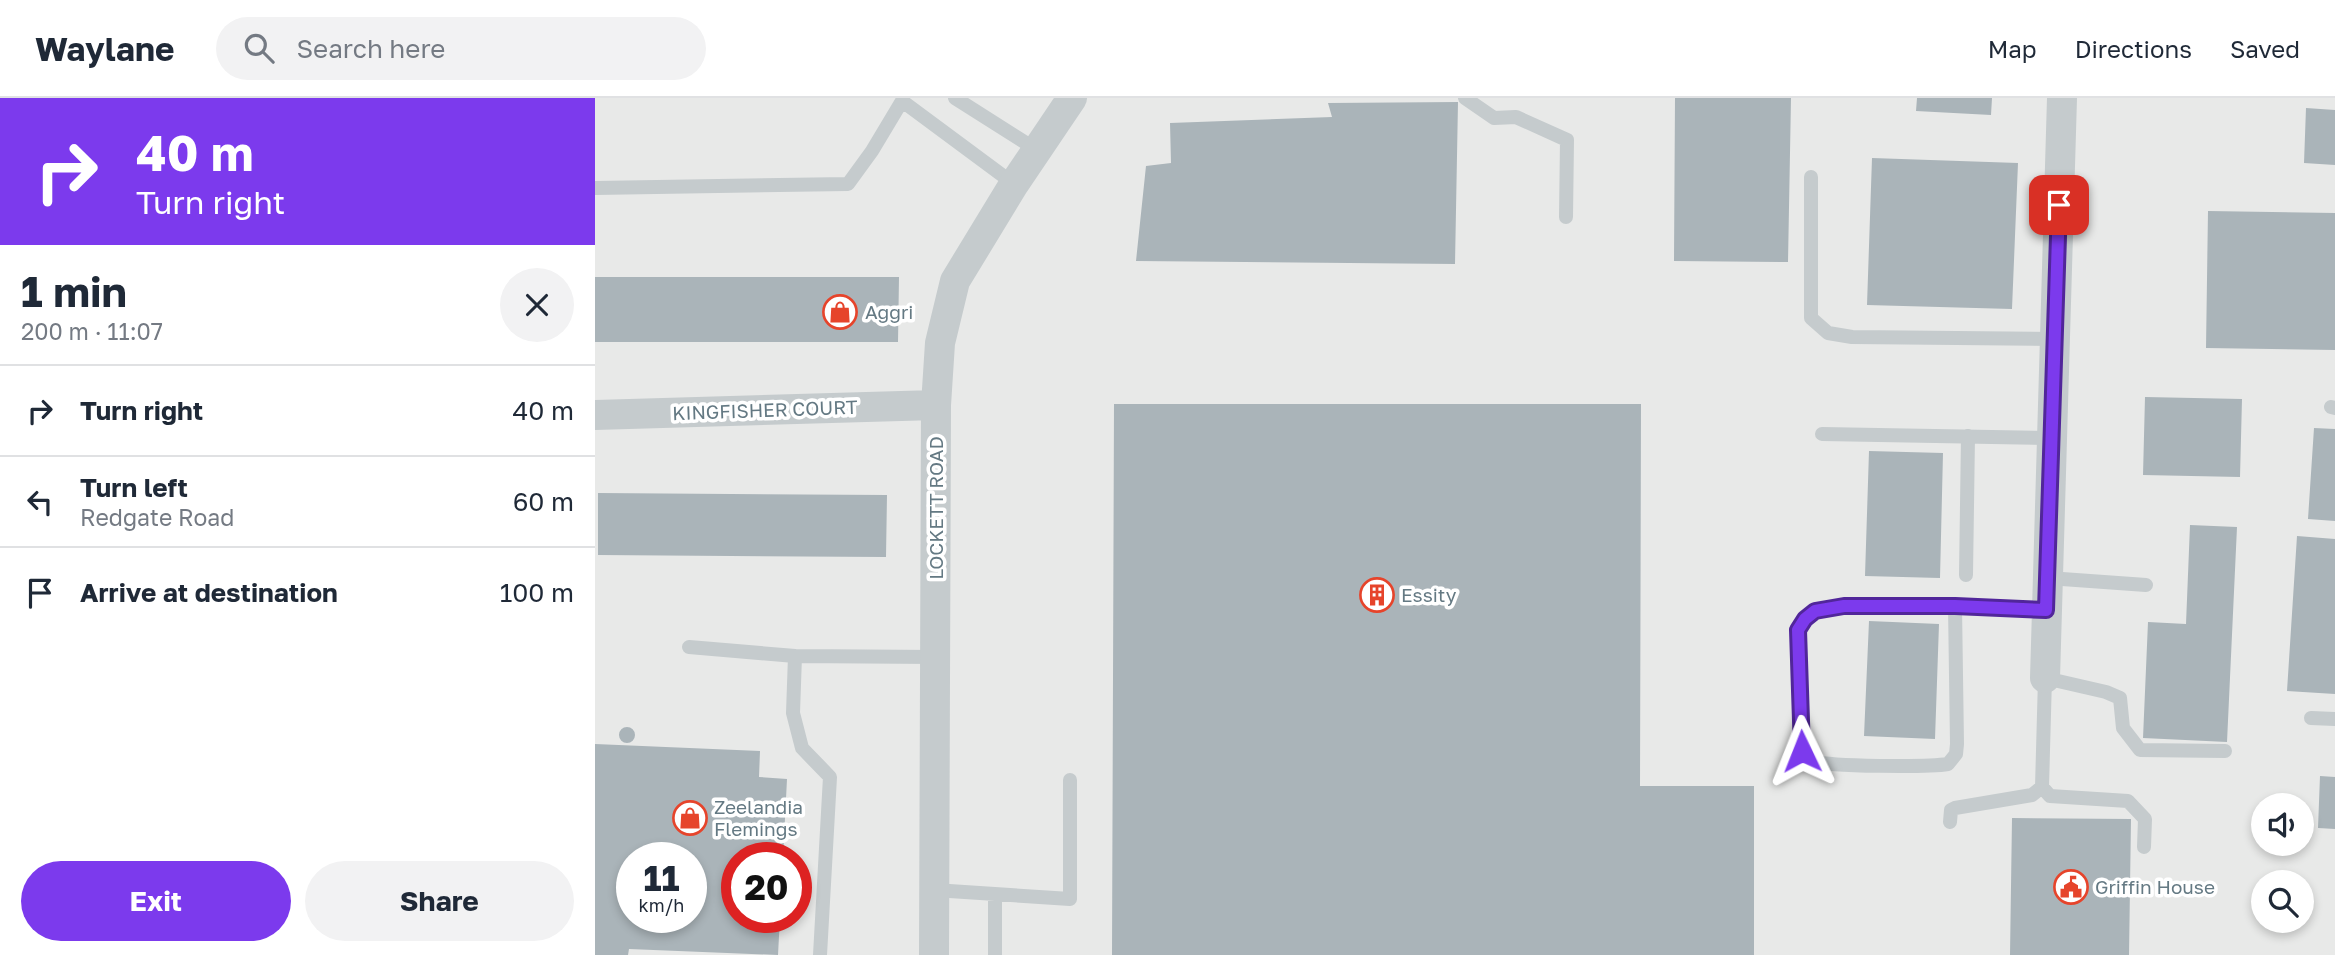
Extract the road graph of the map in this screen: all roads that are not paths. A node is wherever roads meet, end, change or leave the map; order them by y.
1 (955, 98) edge
2 (1072, 98) edge
3 (1465, 98) edge
4 (2061, 98) edge
5 (902, 100) edge
6 (1037, 150) junction
7 (1811, 177) dead end
8 (1014, 184) junction
9 (595, 188) edge
10 (1566, 217) dead end
11 (2055, 339) junction
12 (936, 405) junction
13 (595, 415) edge
14 (1822, 434) dead end
15 (1968, 436) junction
16 (2052, 438) junction
17 (1966, 575) dead end
18 (2048, 578) junction
19 (2145, 585) dead end
20 (1955, 606) junction
21 (2046, 610) junction
22 (689, 647) dead end
23 (795, 656) junction
24 (935, 657) junction
25 (2045, 678) junction
26 (2311, 718) dead end
27 (2335, 719) edge
28 (2225, 751) dead end
29 (1070, 779) dead end
30 (2042, 787) junction
31 (1950, 822) dead end
32 (2144, 847) dead end
33 (934, 890) junction
34 (995, 894) junction
35 (820, 955) edge
36 (934, 955) edge
37 (995, 955) edge

1 - 6 lane
2 - 6 street, LOCKETT ROAD
3 - 10 lane
4 - 11 street
5 - 8 lane
5 - 9 lane
6 - 8 street, LOCKETT ROAD
7 - 11 lane
8 - 12 street, LOCKETT ROAD
11 - 16 street
12 - 13 street, KINGFISHER COURT
12 - 24 street, LOCKETT ROAD
14 - 15 lane
15 - 16 lane
15 - 17 lane
16 - 18 street
18 - 19 lane
18 - 21 street
20 - 20 lane
20 - 21 lane
21 - 25 street
22 - 23 lane
23 - 24 lane
23 - 35 lane
24 - 33 street, LOCKETT ROAD
25 - 28 lane
25 - 30 lane
26 - 27 lane
29 - 34 lane
30 - 31 lane
30 - 32 lane
33 - 34 lane
33 - 36 street, LOCKETT ROAD
34 - 37 lane

